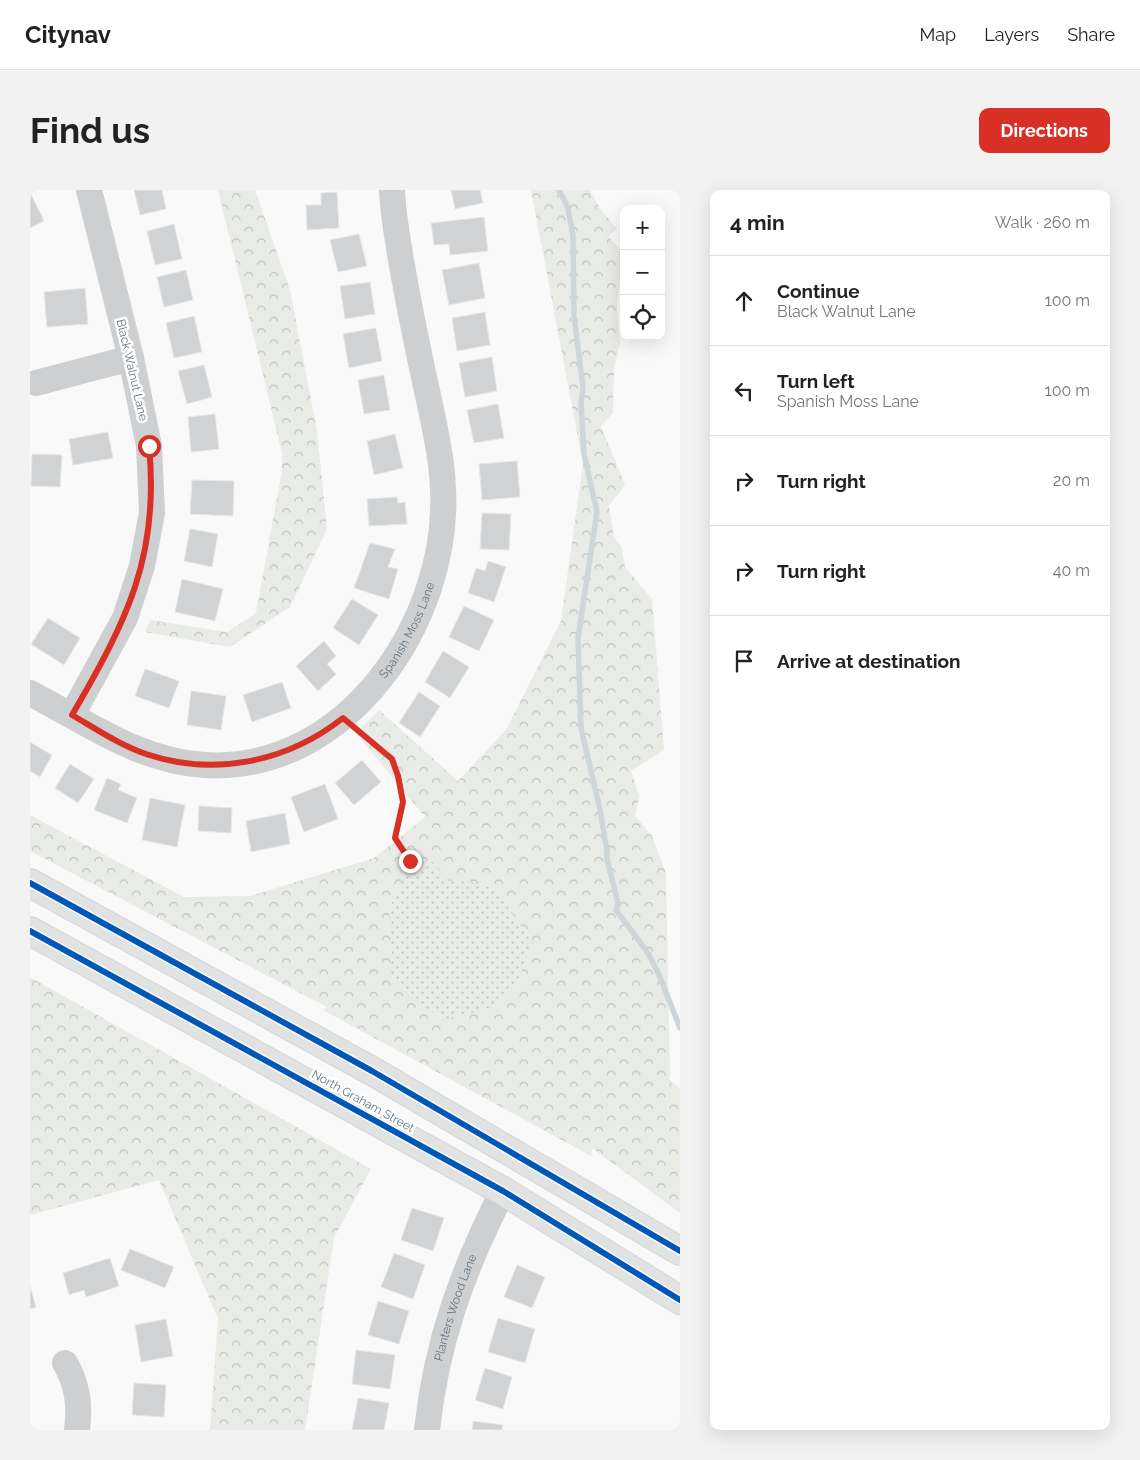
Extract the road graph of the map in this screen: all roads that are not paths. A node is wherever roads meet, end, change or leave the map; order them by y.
1 (89, 190) edge
2 (392, 190) edge
3 (131, 358) junction
4 (36, 383) dead end
5 (30, 693) edge
6 (72, 715) junction
7 (30, 883) edge
8 (30, 931) edge
9 (503, 1191) junction
10 (680, 1251) edge
11 (680, 1300) edge
12 (65, 1363) dead end
13 (77, 1430) edge
14 (427, 1430) edge

1 - 3 street, Black Walnut Lane
2 - 6 street, Spanish Moss Lane
3 - 4 street
3 - 6 street, Black Walnut Lane
5 - 6 street, Spanish Moss Lane
7 - 10 main road
8 - 9 main road, North Graham Street
9 - 11 main road, North Graham Street
9 - 14 street, Planters Wood Lane
12 - 13 street

